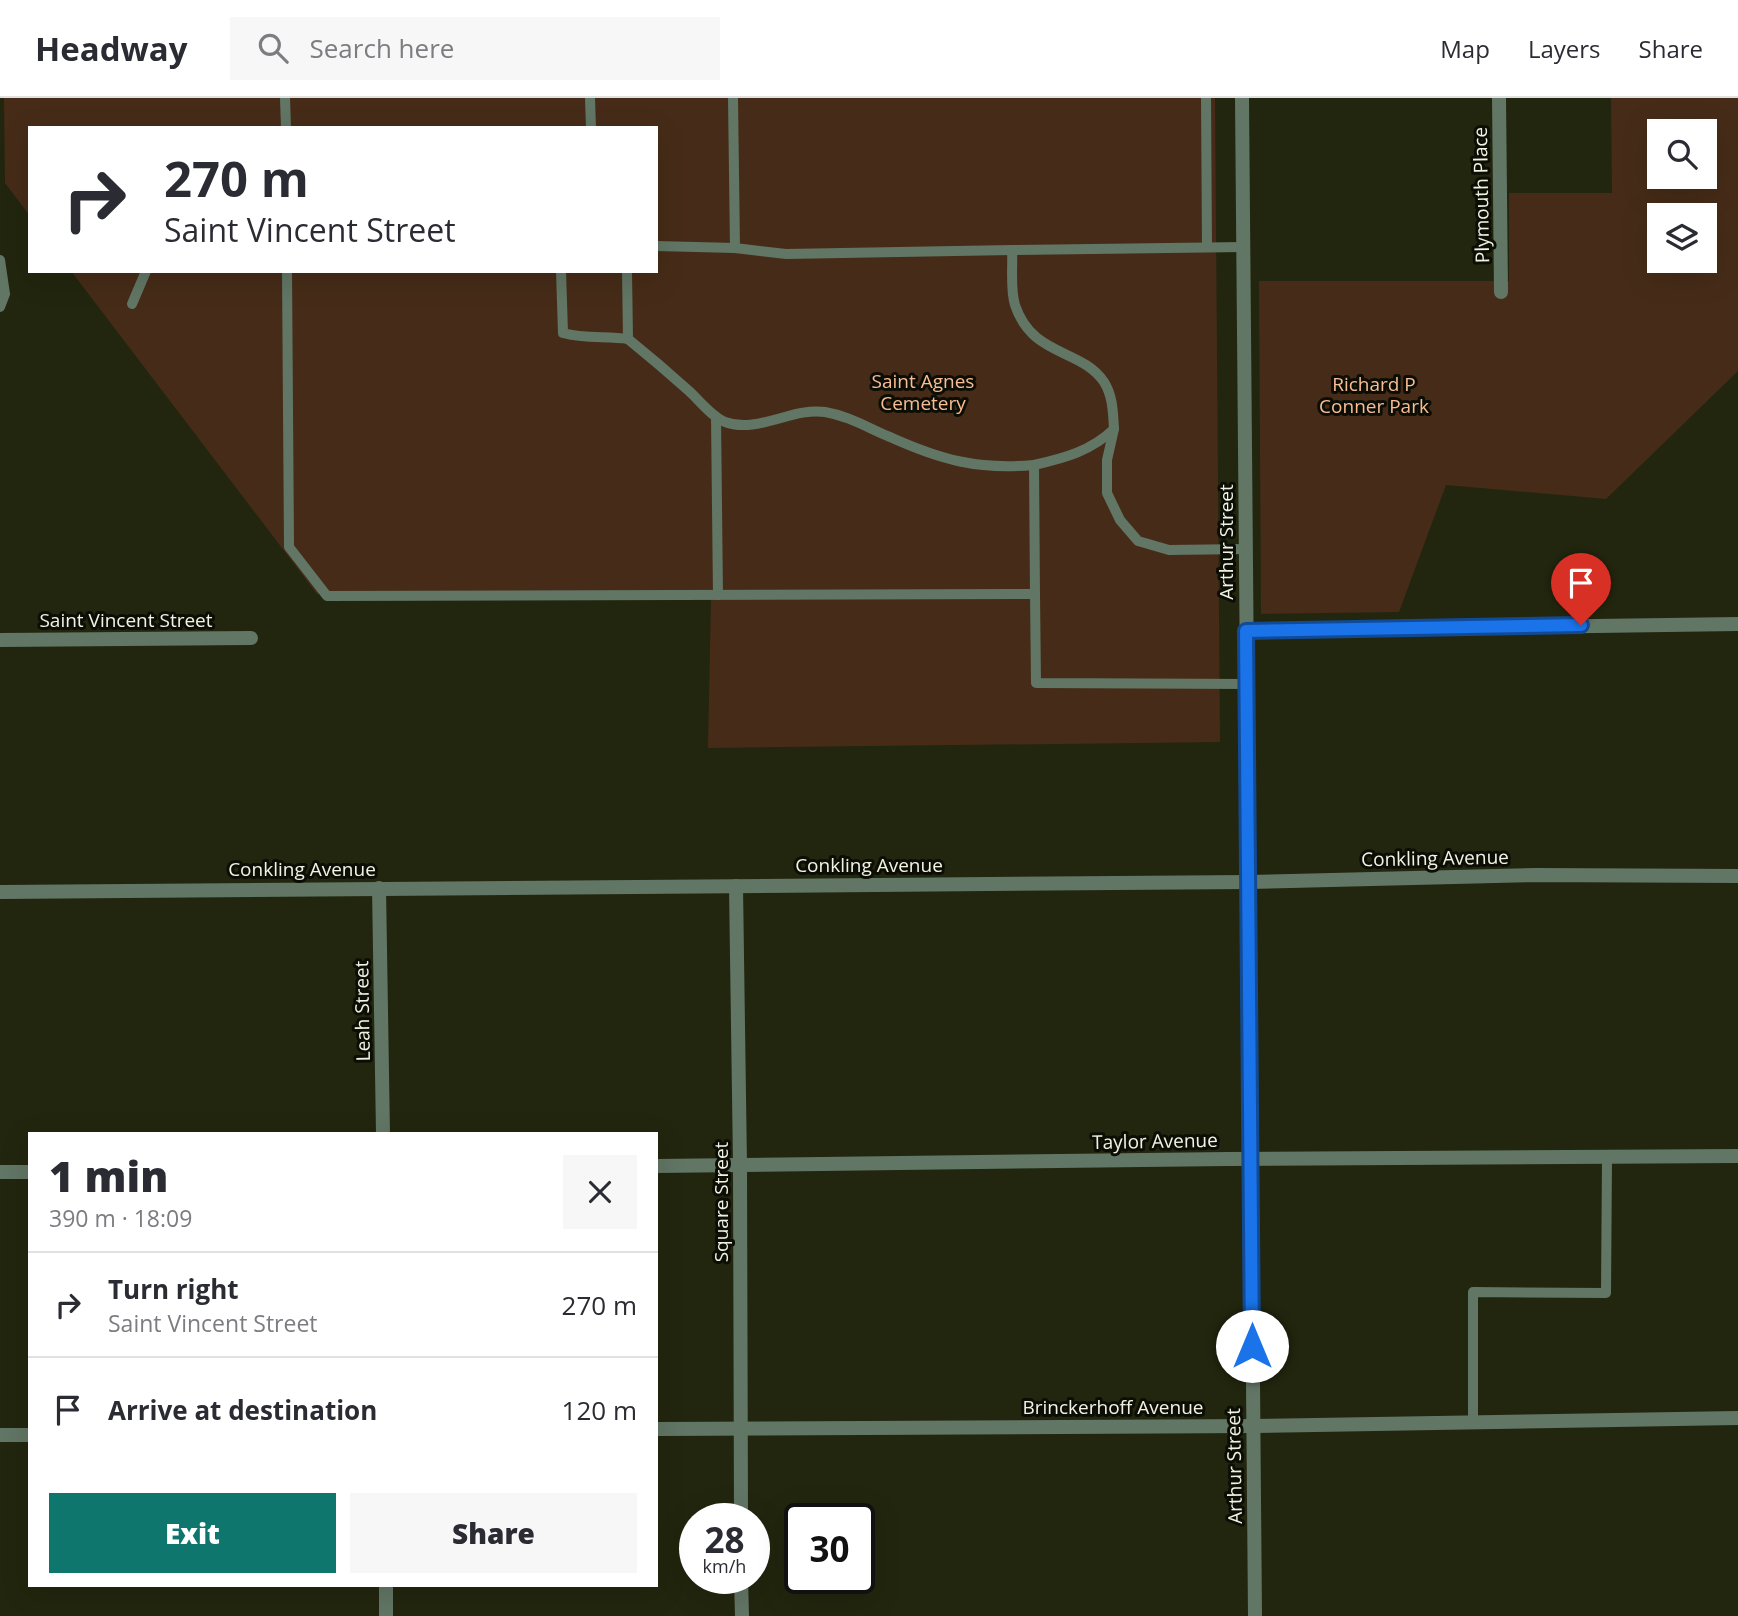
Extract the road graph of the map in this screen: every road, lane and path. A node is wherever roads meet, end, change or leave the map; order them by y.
1 (285, 98) edge
2 (590, 98) edge
3 (733, 98) edge
4 (1206, 98) edge
5 (1242, 98) edge
6 (1499, 98) edge
7 (286, 126) edge
8 (591, 126) edge
9 (658, 246) edge
10 (735, 247) junction
11 (1207, 247) junction
12 (1244, 247) junction
13 (1012, 250) junction
14 (0, 260) edge
15 (145, 273) edge
16 (287, 273) edge
17 (561, 273) edge
18 (628, 273) edge
19 (1501, 292) dead end
20 (132, 304) dead end
21 (0, 307) edge
22 (628, 339) junction
23 (716, 417) junction
24 (1114, 429) junction
25 (1034, 465) junction
26 (1246, 549) junction
27 (1035, 594) junction
28 (718, 595) junction
29 (1738, 624) edge
30 (1246, 631) junction
31 (251, 638) dead end
32 (0, 640) edge
33 (1246, 684) junction
34 (1738, 876) edge
35 (1248, 882) junction
36 (736, 886) junction
37 (379, 888) junction
38 (0, 892) edge
39 (383, 1132) edge
40 (1738, 1156) edge
41 (1607, 1158) junction
42 (1251, 1159) junction
43 (740, 1165) junction
44 (658, 1166) edge
45 (0, 1172) edge
46 (28, 1172) edge
47 (1738, 1418) edge
48 (1473, 1422) junction
49 (1253, 1426) junction
50 (658, 1429) edge
51 (740, 1429) junction
52 (0, 1435) edge
53 (28, 1435) edge
54 (741, 1503) edge
55 (386, 1587) edge
56 (741, 1594) edge
57 (386, 1616) edge
58 (742, 1616) edge
59 (1255, 1616) edge

1 - 7 lane
2 - 8 lane
3 - 10 lane
4 - 11 lane
5 - 12 street, Arthur Street
6 - 19 street, Plymouth Place
9 - 10 lane
10 - 13 lane
11 - 12 lane
11 - 13 lane
12 - 26 street, Arthur Street
13 - 24 lane
14 - 21 lane
15 - 20 lane
16 - 28 lane
17 - 22 lane
18 - 22 lane
22 - 23 lane
23 - 25 lane
23 - 28 lane
24 - 25 lane
24 - 26 lane
25 - 27 lane
26 - 30 street, Arthur Street
27 - 28 lane
27 - 33 lane
29 - 30 street
30 - 33 street, Arthur Street
31 - 32 street, Saint Vincent Street
33 - 35 street, Arthur Street
34 - 35 street, Conkling Avenue
35 - 36 street, Conkling Avenue
35 - 42 street, Arthur Street
36 - 37 street, Conkling Avenue
36 - 43 street, Square Street
37 - 38 street, Conkling Avenue
37 - 39 street, Leah Street
40 - 41 street, Taylor Avenue
41 - 42 street, Taylor Avenue
41 - 48 lane
42 - 43 street, Taylor Avenue
42 - 49 street, Arthur Street
43 - 44 street, Taylor Avenue
43 - 51 street, Square Street
45 - 46 street
47 - 48 street, Brinckerhoff Avenue
48 - 49 street, Brinckerhoff Avenue
49 - 51 street, Brinckerhoff Avenue
49 - 59 street, Arthur Street
50 - 51 street, Brinckerhoff Avenue
51 - 54 street, Square Street
52 - 53 street
55 - 57 street
56 - 58 street

